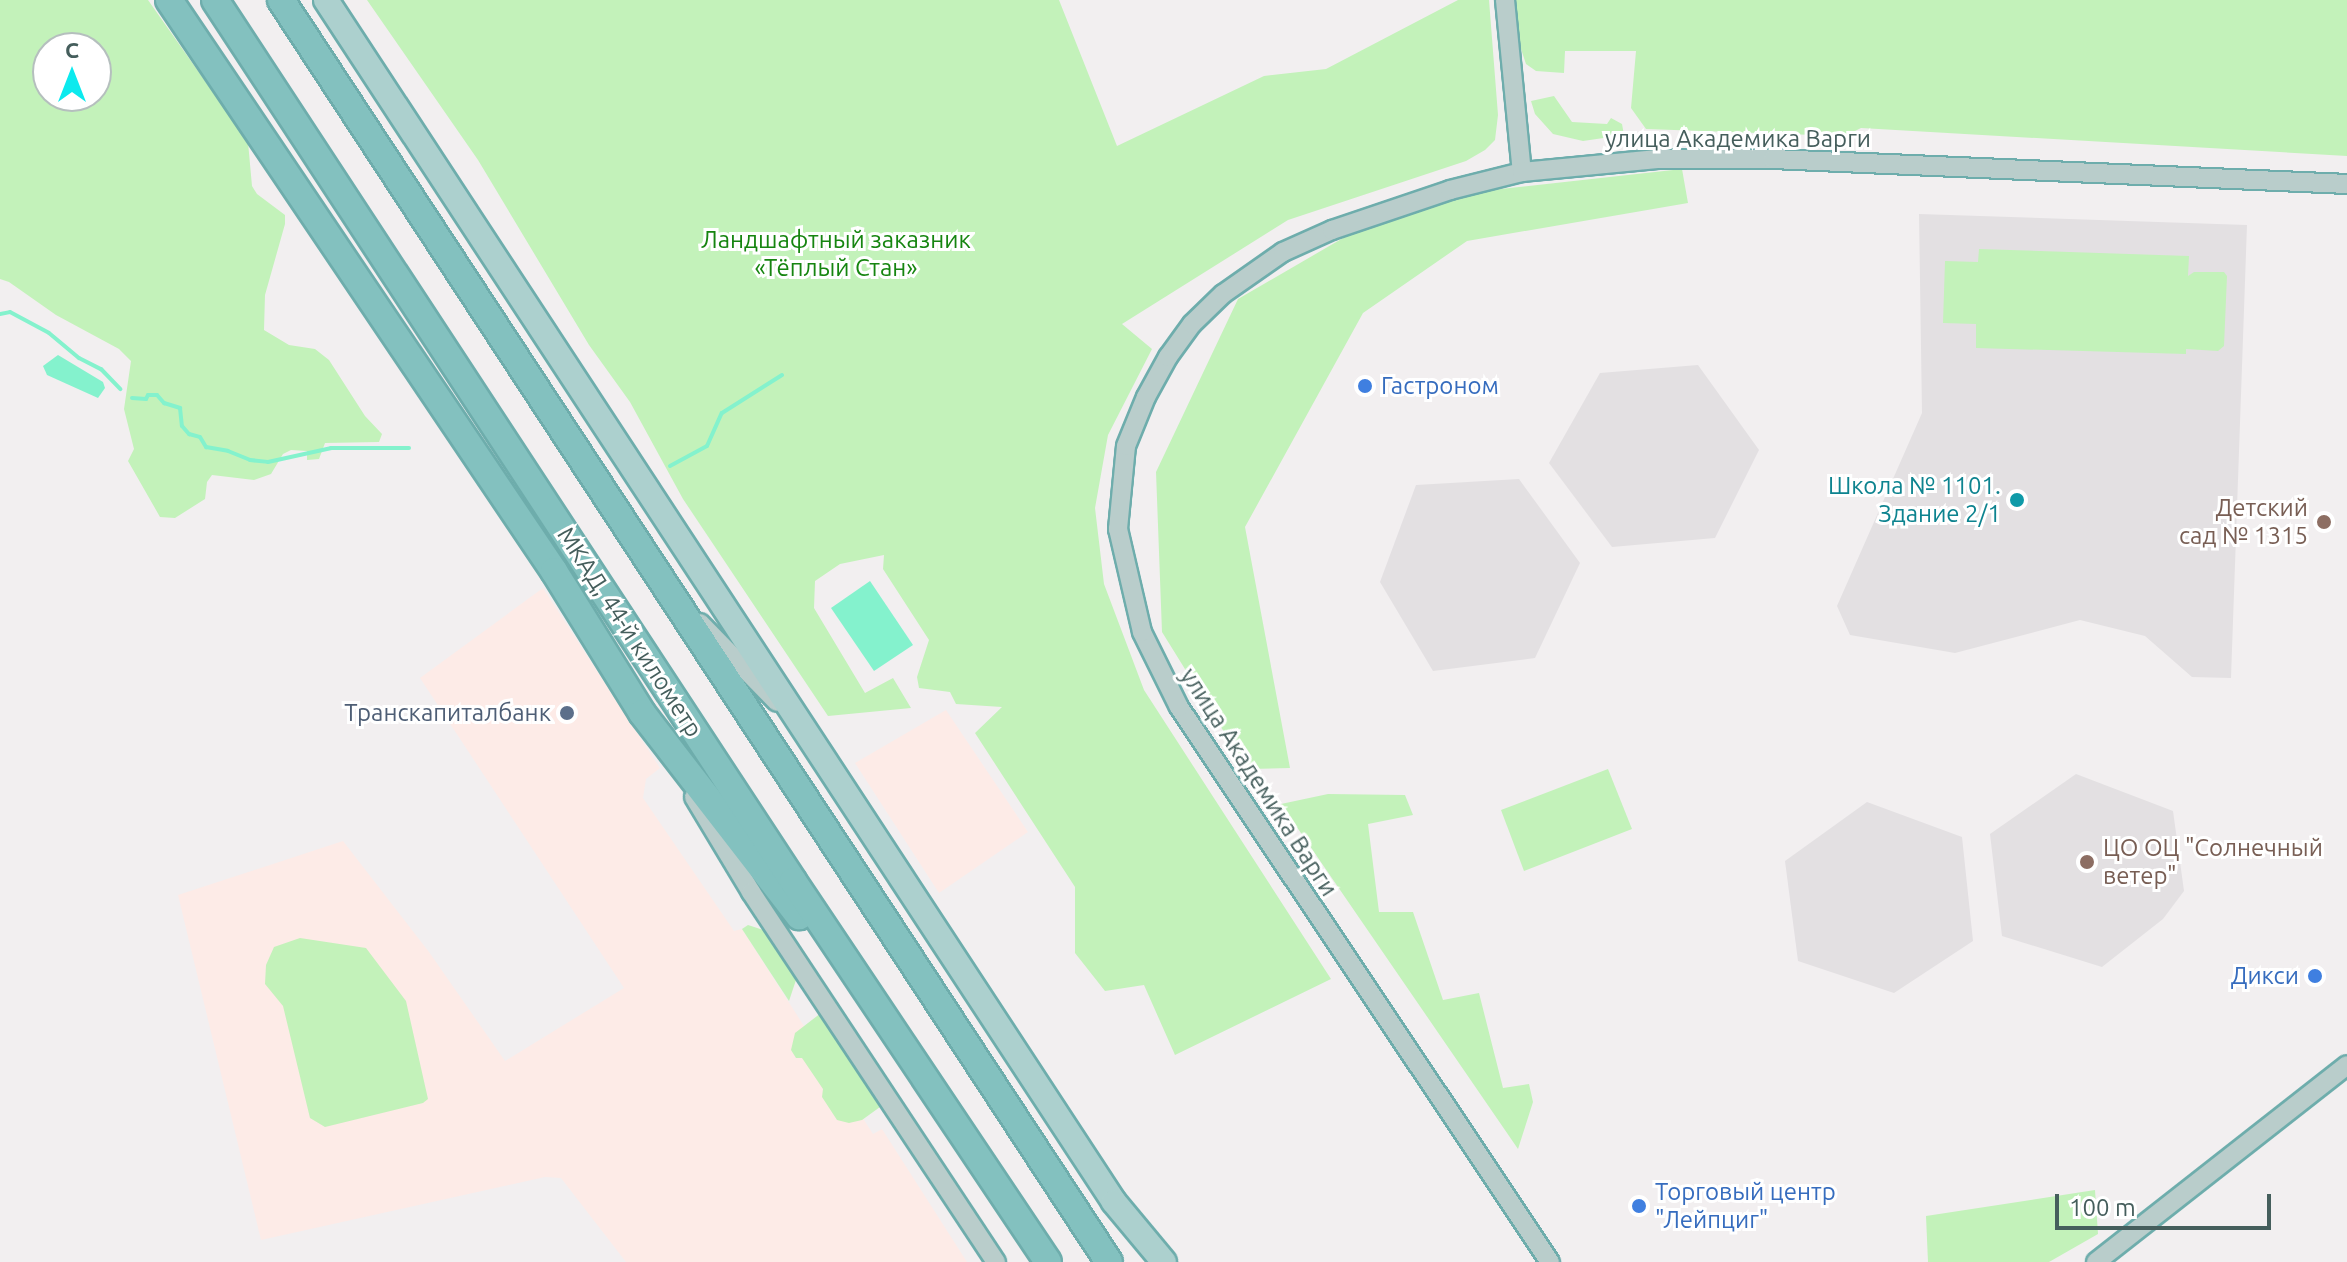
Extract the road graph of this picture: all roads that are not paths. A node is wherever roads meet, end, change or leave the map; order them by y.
1 (169, 0) edge
2 (215, 0) edge
3 (281, 0) edge
4 (326, 0) edge
5 (1505, 0) edge
6 (1522, 172) junction
7 (2347, 184) edge
8 (667, 589) junction
9 (642, 713) junction
10 (804, 729) junction
11 (875, 1006) junction
12 (2347, 1065) edge
13 (996, 1262) edge
14 (1048, 1262) edge
15 (1109, 1262) edge
16 (1164, 1262) edge
17 (1550, 1262) edge
18 (2096, 1262) edge

1 - 9 highway
2 - 11 highway, МКАД, 44-й километр
3 - 8 highway
4 - 10 main road
5 - 6 street
6 - 7 street, улица Академика Варги
6 - 17 street, улица Академика Варги
8 - 10 street
8 - 15 highway
9 - 11 highway
9 - 13 street
10 - 16 main road
11 - 14 highway, МКАД, 44-й километр
12 - 18 street

